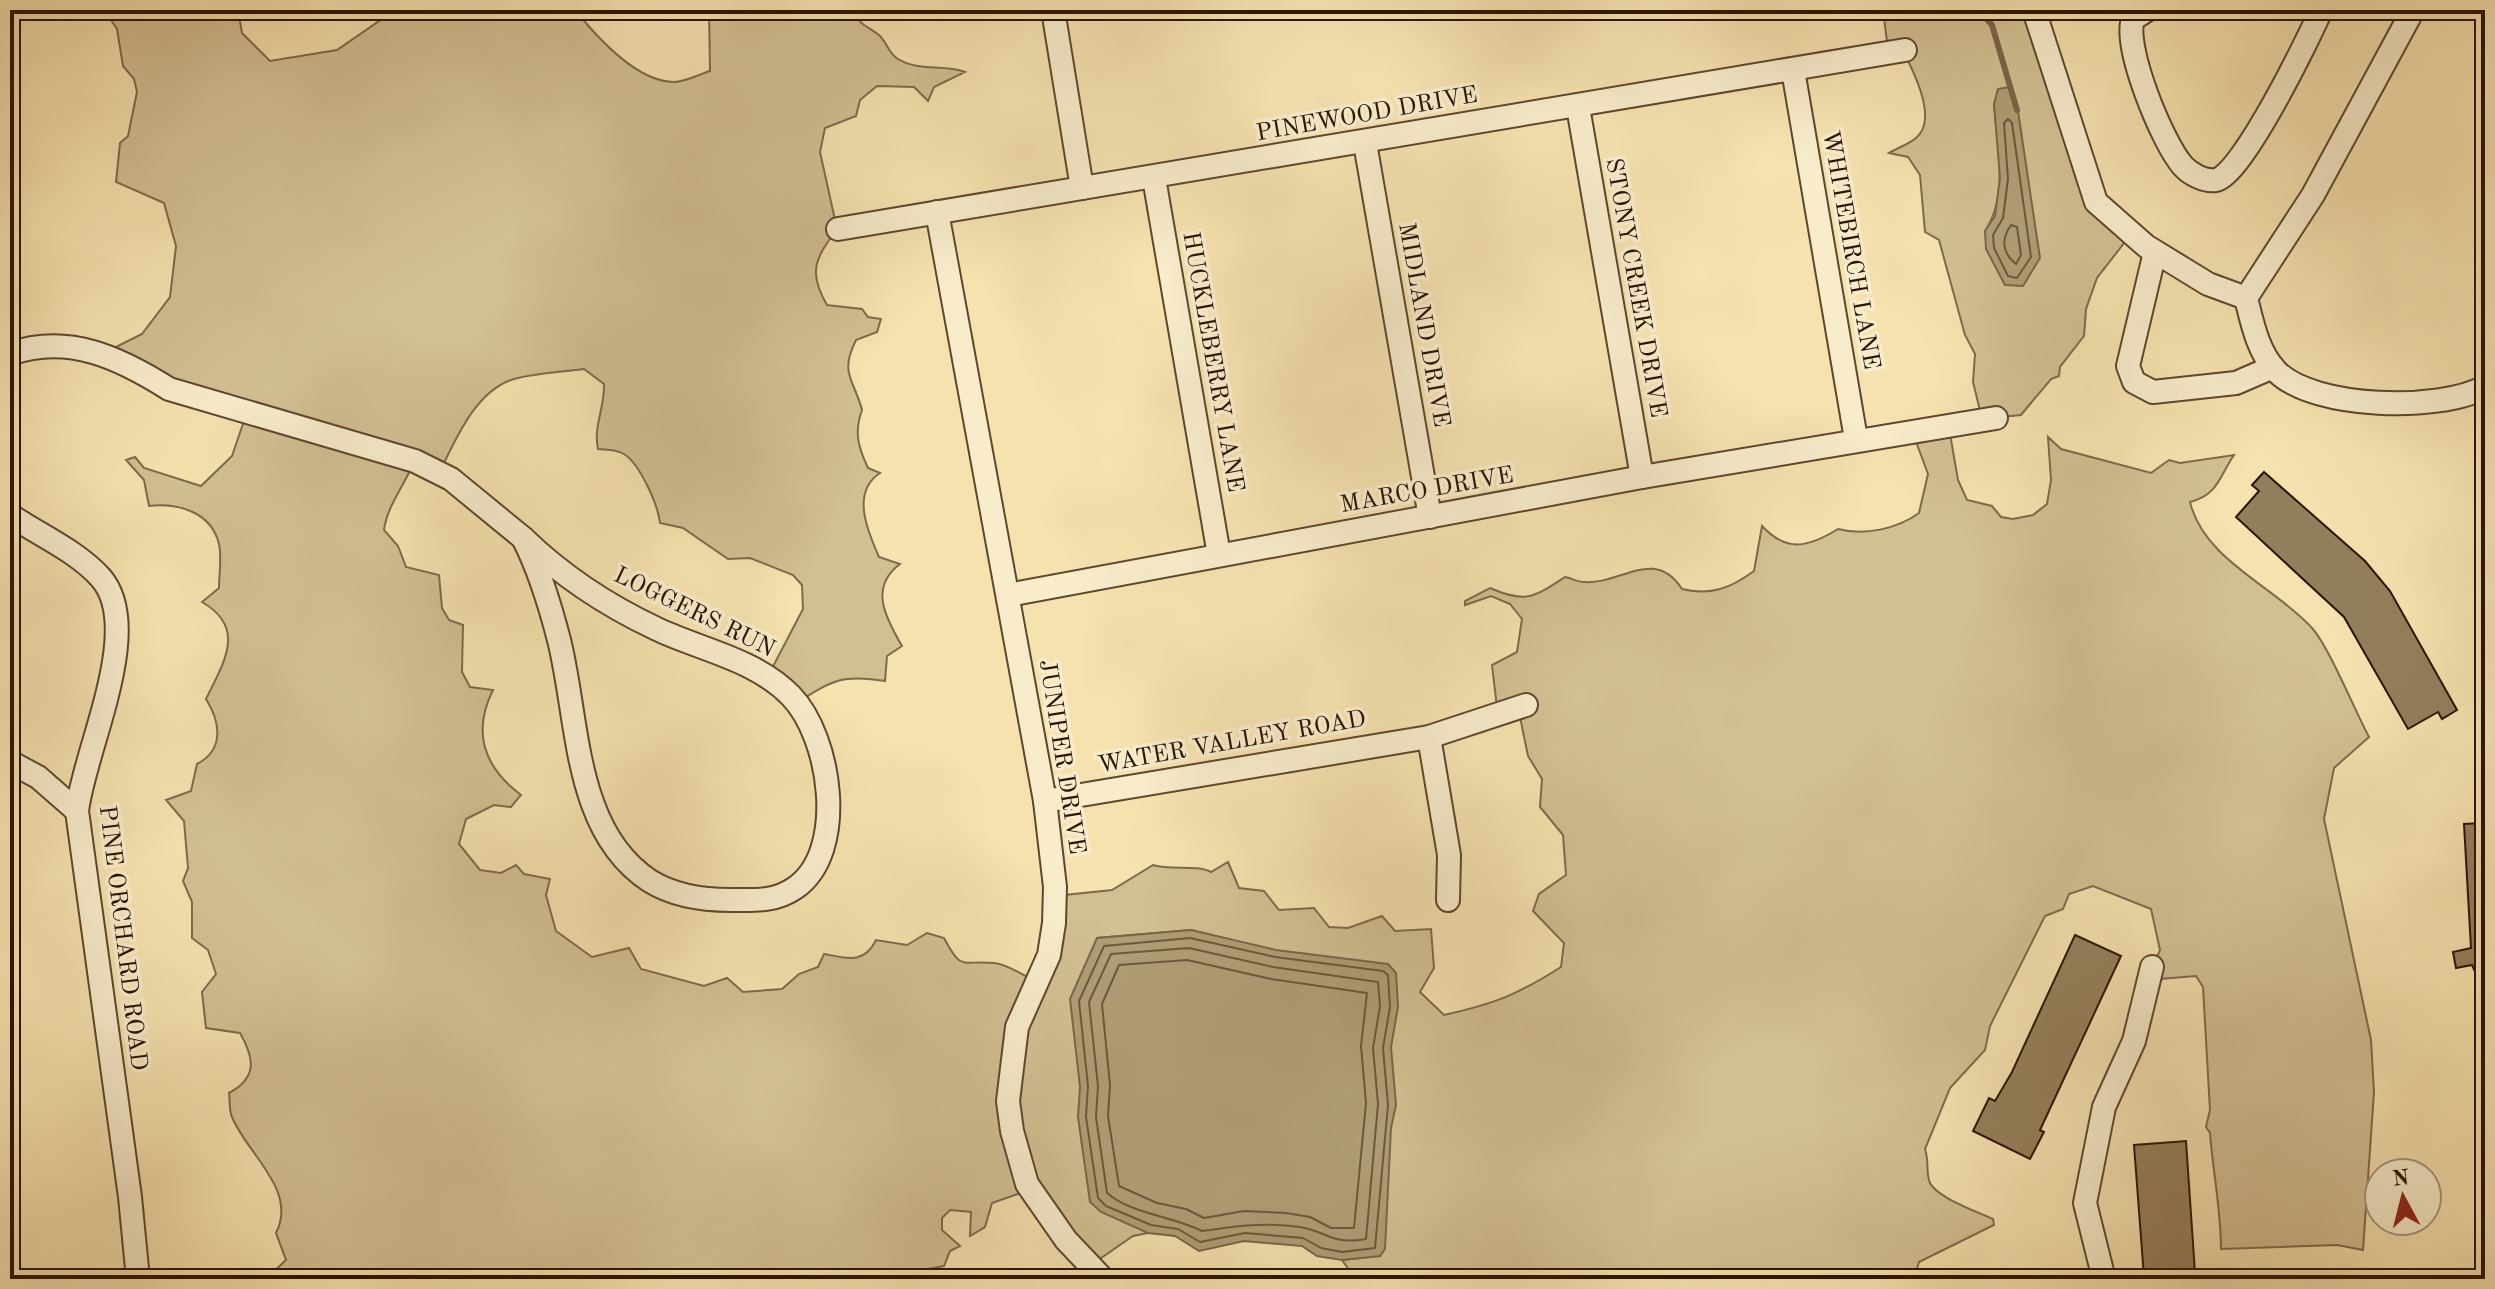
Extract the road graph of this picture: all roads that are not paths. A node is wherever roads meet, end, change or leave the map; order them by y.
1 (1053, 10) edge
2 (2034, 10) edge
3 (2147, 10) edge
4 (2321, 10) edge
5 (2413, 10) edge
6 (1905, 50) dead end
7 (1793, 70) junction
8 (1578, 107) junction
9 (1365, 143) junction
10 (1154, 178) junction
11 (1082, 188) junction
12 (937, 212) junction
13 (838, 229) dead end
14 (2155, 252) junction
15 (2246, 298) junction
16 (10, 354) edge
17 (2273, 367) junction
18 (2485, 387) edge
19 (1996, 418) dead end
20 (1856, 439) junction
21 (1642, 477) junction
22 (10, 515) edge
23 (1430, 517) junction
24 (523, 538) junction
25 (1219, 555) junction
26 (1008, 595) junction
27 (1526, 705) dead end
28 (1429, 737) junction
29 (10, 762) edge
30 (1045, 801) junction
31 (77, 811) junction
32 (1448, 900) dead end
33 (2152, 967) dead end
34 (138, 1279) edge
35 (1103, 1279) edge
36 (2104, 1279) edge

1 - 11 street
2 - 14 street
3 - 4 street
5 - 15 street
6 - 7 street, PINEWOOD DRIVE
7 - 8 street, PINEWOOD DRIVE
7 - 20 street, WHITEBIRCH LANE
8 - 9 street, PINEWOOD DRIVE
8 - 21 street, STONY CREEK DRIVE
9 - 10 street, PINEWOOD DRIVE
9 - 23 street, MIDLAND DRIVE
10 - 11 street, PINEWOOD DRIVE
10 - 25 street, HUCKLEBERRY LANE
11 - 12 street, PINEWOOD DRIVE
12 - 13 street, PINEWOOD DRIVE
12 - 26 street, JUNIPER DRIVE
14 - 15 street
14 - 17 street
15 - 17 street
16 - 24 street, LOGGERS RUN
17 - 18 street
19 - 20 street, MARCO DRIVE
20 - 21 street, MARCO DRIVE
21 - 23 street, MARCO DRIVE
22 - 31 street, PINE ORCHARD ROAD
23 - 25 street, MARCO DRIVE
24 - 24 street, LOGGERS RUN
25 - 26 street, MARCO DRIVE
26 - 30 street, JUNIPER DRIVE
27 - 28 street
28 - 30 street, WATER VALLEY ROAD
28 - 32 street
29 - 31 street
30 - 35 street, JUNIPER DRIVE
31 - 34 street, PINE ORCHARD ROAD
33 - 36 street

